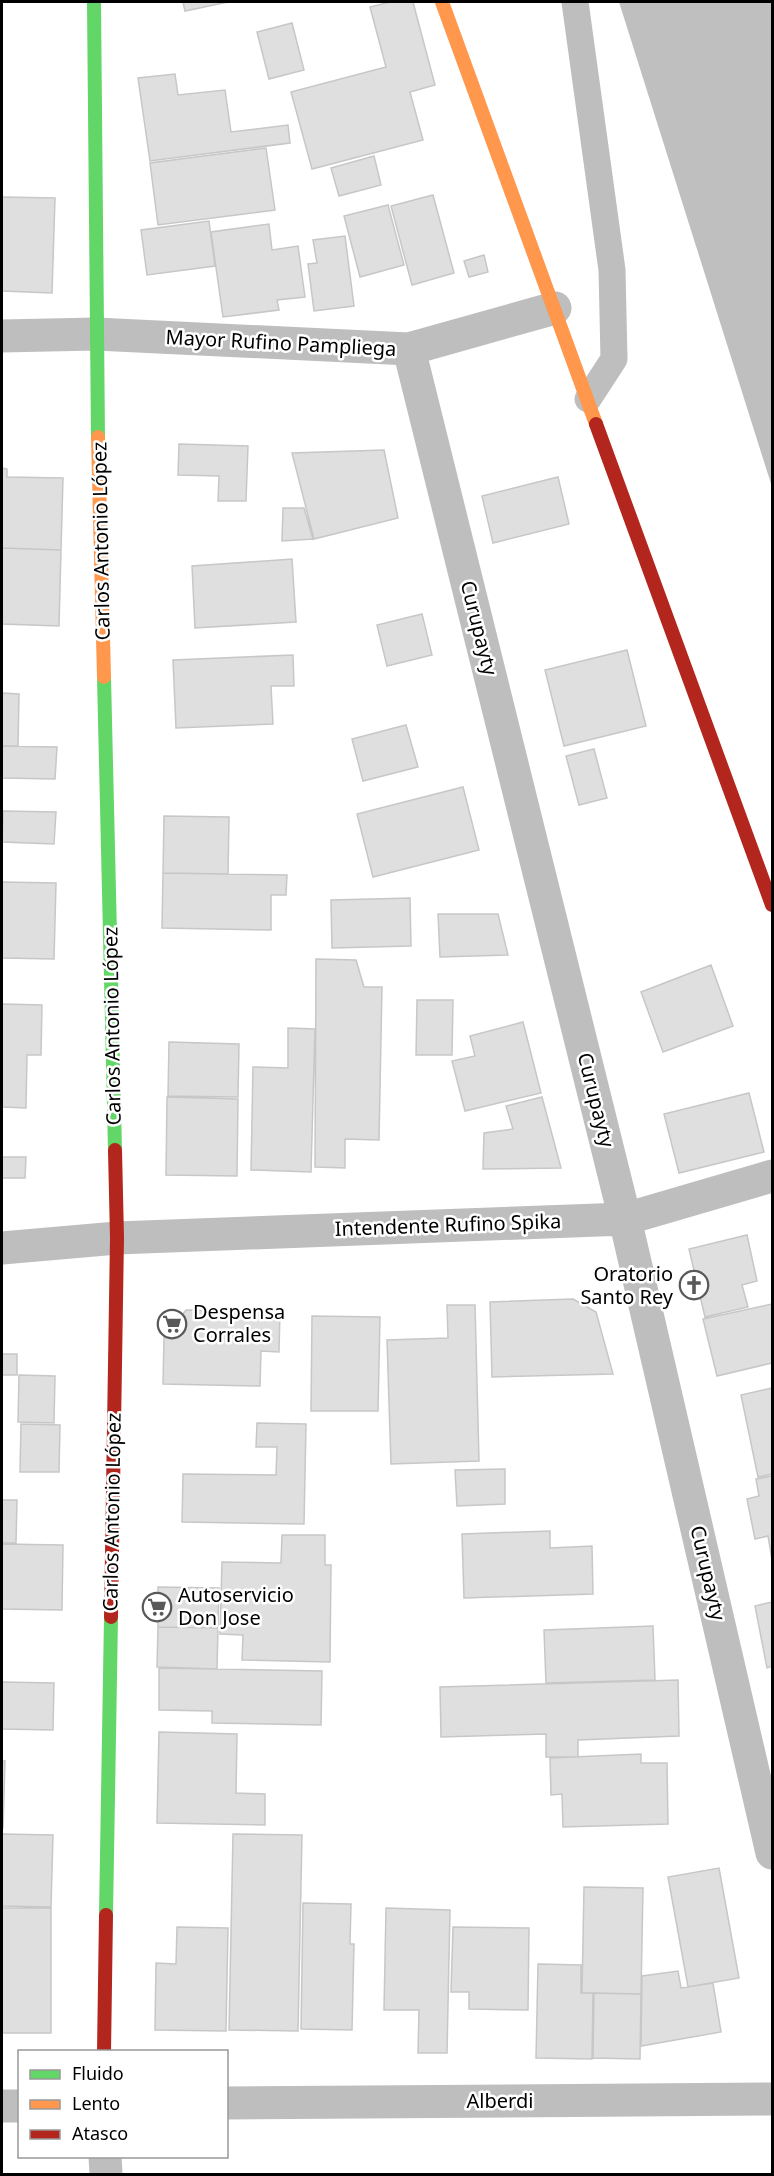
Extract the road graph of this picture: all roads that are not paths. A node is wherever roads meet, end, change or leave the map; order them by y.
1 (94, 2) edge
2 (442, 2) edge
3 (575, 2) edge
4 (555, 308) junction
5 (96, 334) junction
6 (2, 336) edge
7 (409, 349) junction
8 (588, 399) junction
9 (772, 905) edge
10 (772, 1176) edge
11 (626, 1219) junction
12 (2, 1231) edge
13 (117, 1238) junction
14 (2, 1248) edge
15 (772, 1853) edge
16 (104, 2050) edge
17 (772, 2099) edge
18 (228, 2103) edge
19 (2, 2106) edge
20 (18, 2106) edge
21 (105, 2158) edge
22 (106, 2175) edge

1 - 5 street, Carlos Antonio López
2 - 4 street
3 - 8 lane
4 - 7 street, Mayor Rufino Pampliega
4 - 8 street
5 - 6 street, Mayor Rufino Pampliega
5 - 7 street, Mayor Rufino Pampliega
5 - 13 street, Carlos Antonio López
7 - 11 street, Curupayty
8 - 9 street
10 - 11 street, Intendente Rufino Spika
11 - 13 street, Intendente Rufino Spika
11 - 15 street, Curupayty
12 - 13 street, Intendente Rufino Spika
13 - 14 street, Intendente Rufino Spika
13 - 16 street, Carlos Antonio López
17 - 18 street, Alberdi
19 - 20 street
21 - 22 street

